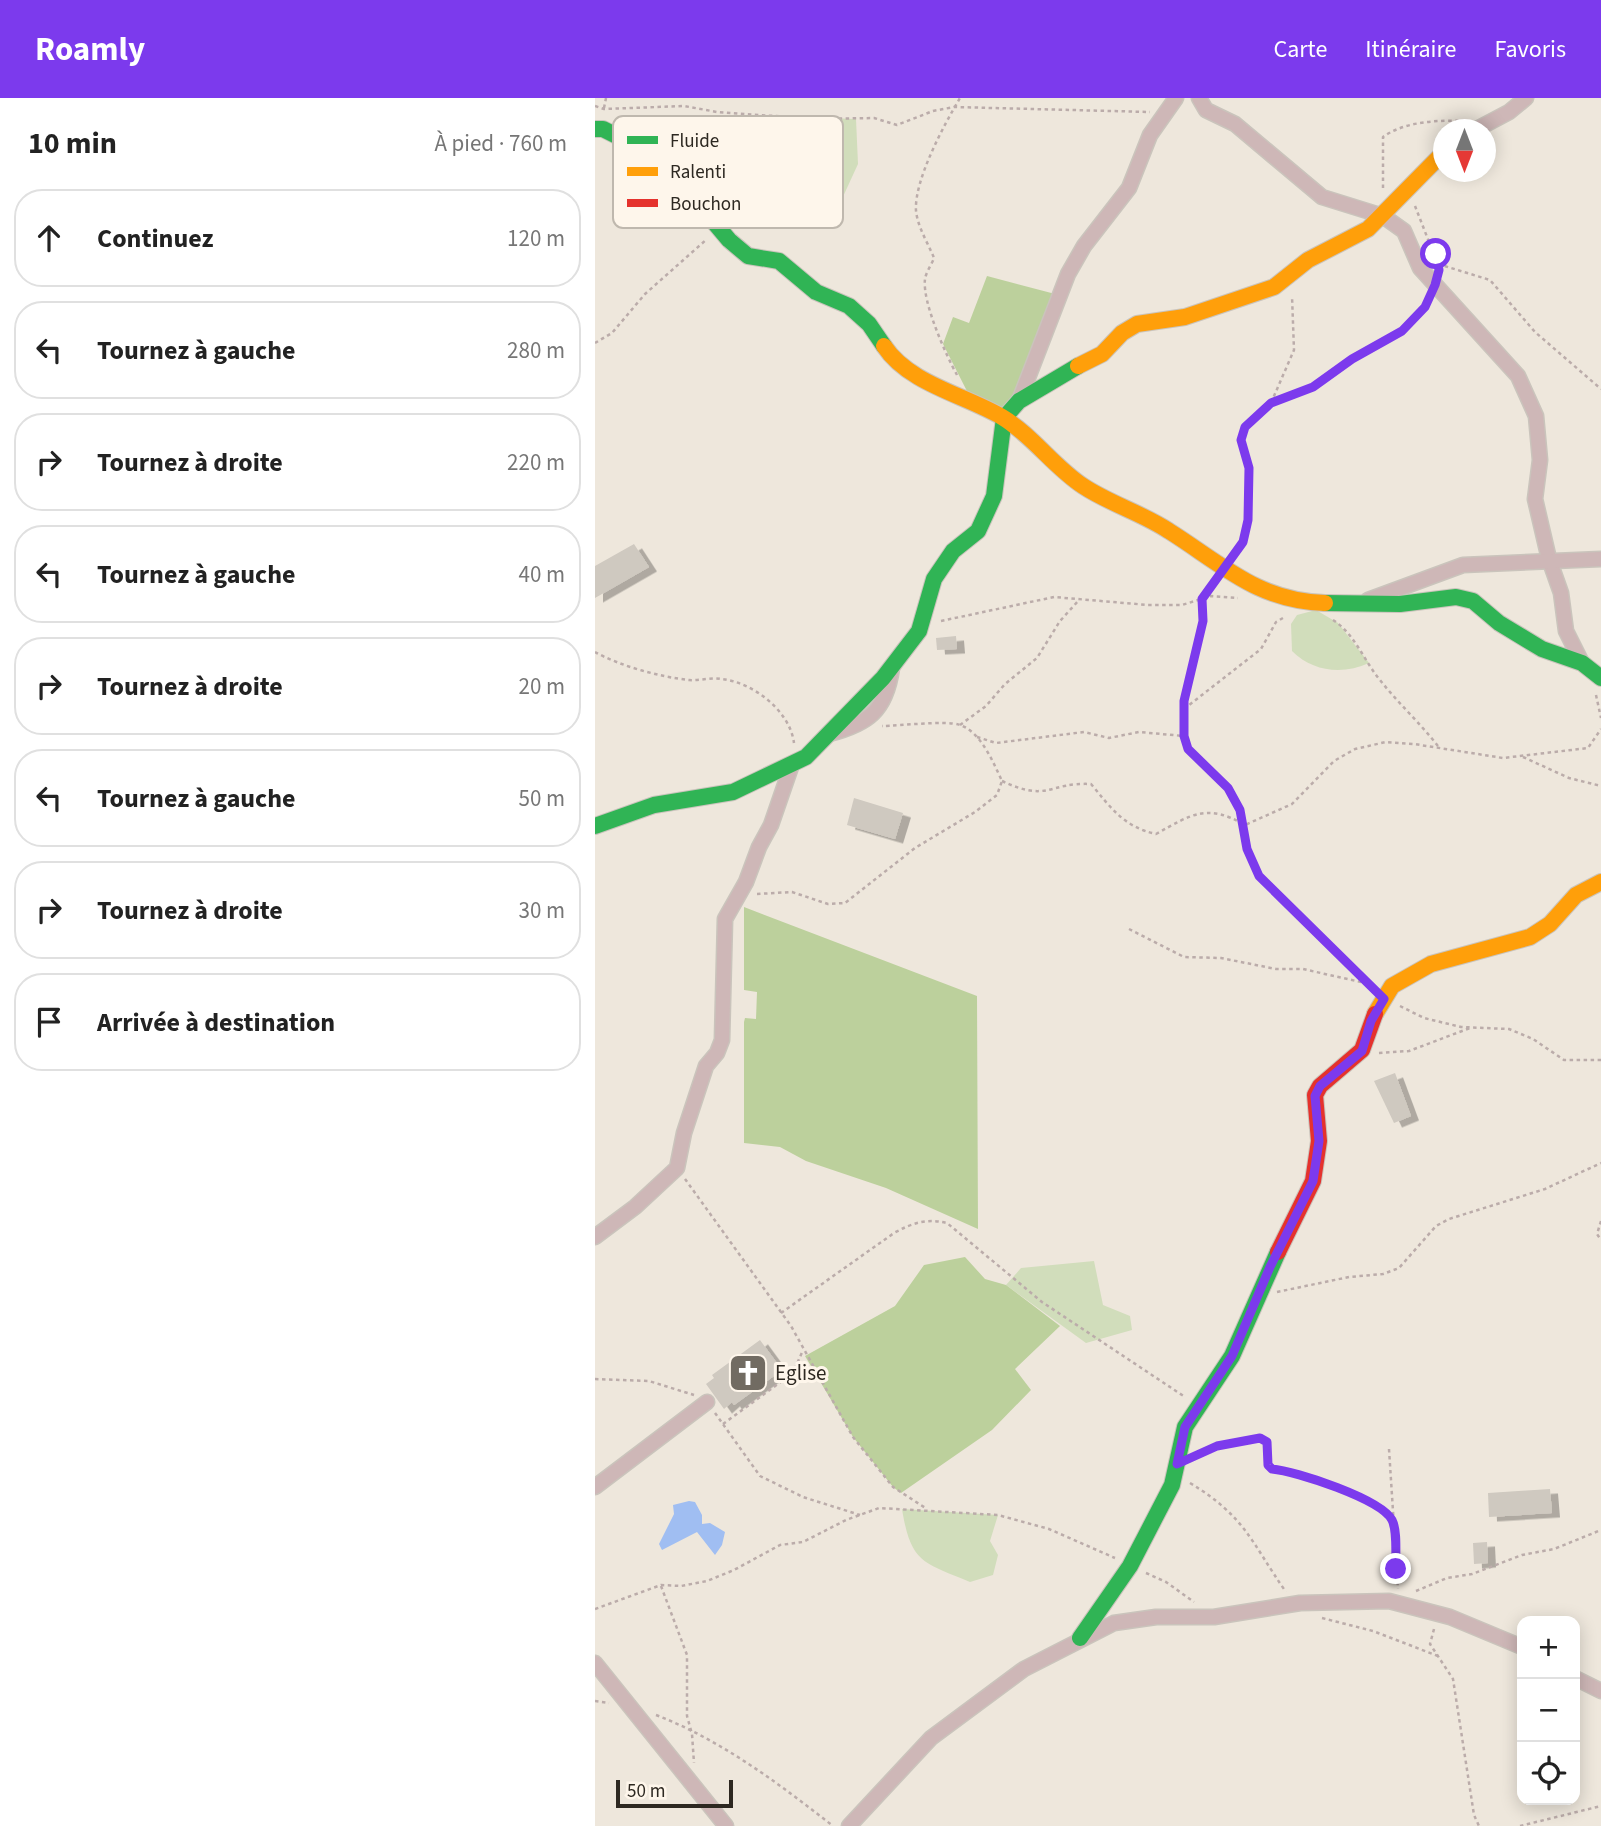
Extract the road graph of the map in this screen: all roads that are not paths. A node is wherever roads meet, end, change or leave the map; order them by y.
1 (1176, 98) edge
2 (1199, 98) edge
3 (1526, 98) edge
4 (1495, 119) edge
5 (595, 129) edge
6 (613, 134) edge
7 (1433, 163) edge
8 (1383, 216) junction
9 (719, 228) edge
10 (1019, 401) junction
11 (1005, 418) junction
12 (1549, 559) junction
13 (1601, 559) edge
14 (1360, 602) junction
15 (892, 662) junction
16 (1582, 663) junction
17 (1601, 678) edge
18 (829, 734) junction
19 (791, 766) junction
20 (595, 826) edge
21 (1601, 883) edge
22 (595, 1237) edge
23 (707, 1402) road end
24 (595, 1487) edge
25 (1080, 1639) junction
26 (1517, 1645) edge
27 (595, 1663) edge
28 (1577, 1679) edge
29 (1601, 1691) edge
30 (726, 1826) edge
31 (849, 1826) edge

1 - 10 street
2 - 8 street
3 - 4 street
5 - 6 street
7 - 8 street
8 - 10 street
8 - 12 street
9 - 11 street
10 - 11 street
11 - 14 street
11 - 15 street
12 - 13 street
12 - 14 street
12 - 16 street
14 - 16 street
15 - 18 street
15 - 18 street
16 - 17 street
18 - 19 street
19 - 20 street
19 - 22 street
21 - 25 street
23 - 24 street
25 - 26 street
25 - 31 street
27 - 30 street
28 - 29 street

